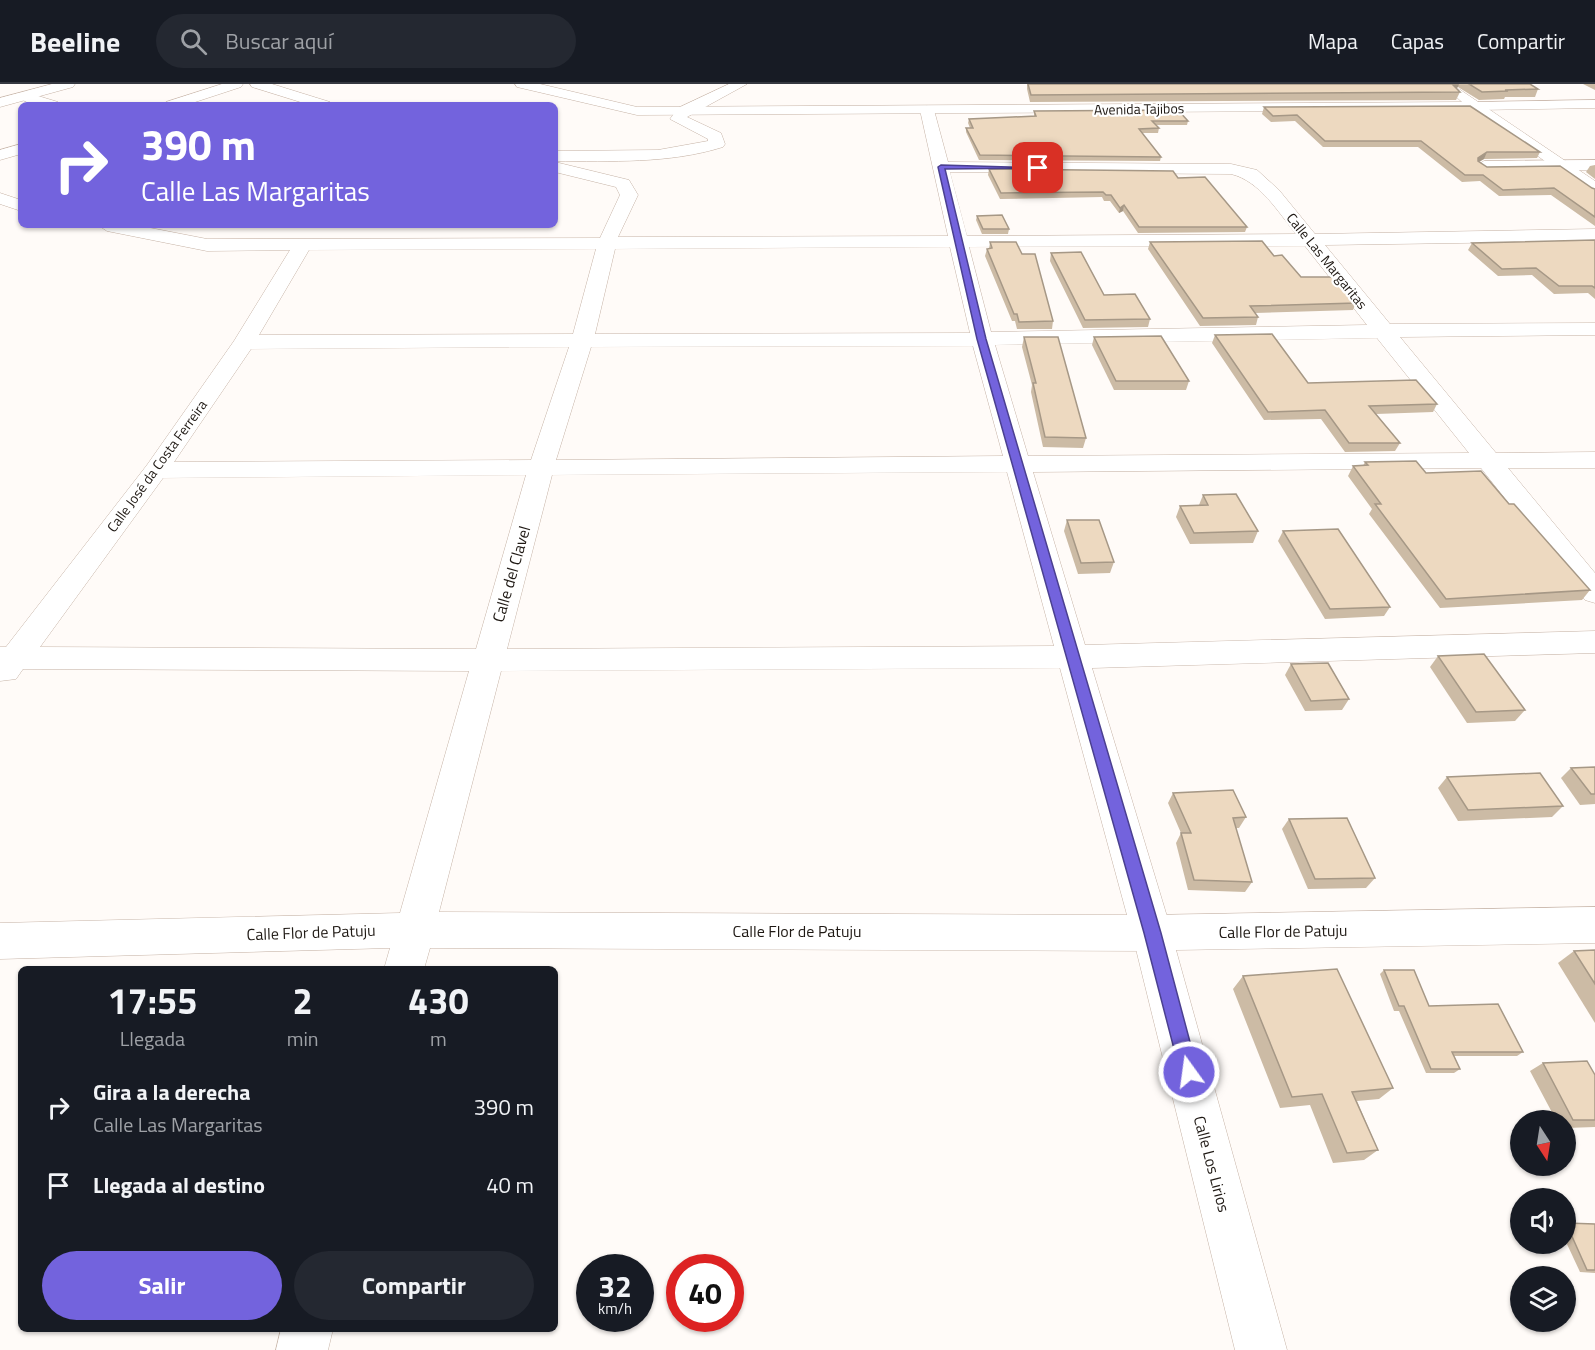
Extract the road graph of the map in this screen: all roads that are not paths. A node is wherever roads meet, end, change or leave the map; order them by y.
1 (68, 84) edge
2 (236, 84) edge
3 (257, 84) edge
4 (522, 84) edge
5 (560, 84) edge
6 (740, 84) edge
7 (1447, 84) edge
8 (25, 96) junction
9 (44, 102) edge
10 (180, 102) edge
11 (315, 102) edge
12 (0, 103) edge
13 (1595, 104) edge
14 (1476, 106) junction
15 (927, 110) junction
16 (683, 111) junction
17 (18, 150) edge
18 (0, 155) edge
19 (558, 156) edge
20 (1561, 165) junction
21 (1595, 165) edge
22 (1484, 166) edge
23 (941, 167) junction
24 (558, 168) edge
25 (1595, 189) edge
26 (0, 198) edge
27 (18, 213) edge
28 (121, 228) edge
29 (1595, 235) edge
30 (1309, 240) junction
31 (959, 241) junction
32 (607, 242) junction
33 (303, 245) junction
34 (1595, 329) edge
35 (1384, 331) junction
36 (583, 339) junction
37 (982, 339) junction
38 (244, 342) junction
39 (1595, 460) edge
40 (1490, 461) junction
41 (1017, 464) junction
42 (541, 467) junction
43 (156, 470) junction
44 (1595, 593) edge
45 (1595, 642) edge
46 (1072, 657) junction
47 (486, 660) junction
48 (5, 664) edge
49 (1595, 926) edge
50 (414, 930) junction
51 (1152, 933) junction
52 (0, 940) edge
53 (405, 966) edge
54 (306, 1332) edge
55 (302, 1350) edge
56 (1261, 1350) edge

1 - 8 street
2 - 10 street
3 - 11 street
4 - 16 street, Avenida Tajibos
5 - 16 street, Avenida Tajibos
6 - 16 street
7 - 14 street
8 - 9 street
8 - 12 street
13 - 14 street, Avenida Tajibos
14 - 15 street, Avenida Tajibos
14 - 20 street
15 - 16 street, Avenida Tajibos
15 - 23 street, Calle Los Lirios
16 - 19 street
17 - 18 street
20 - 21 street
20 - 22 street
20 - 25 street
23 - 30 street, Calle Las Margaritas
23 - 31 street, Calle Los Lirios
24 - 32 street, Calle del Clavel
26 - 27 street
28 - 33 street
29 - 30 street
30 - 31 street
30 - 35 street, Calle Las Margaritas
31 - 32 street
31 - 37 street, Calle Los Lirios
32 - 33 street
32 - 36 street, Calle del Clavel
33 - 38 street, Calle José da Costa Ferreira
34 - 35 street
35 - 37 street
35 - 40 street, Calle Las Margaritas
36 - 37 street
36 - 38 street
36 - 42 street, Calle del Clavel
37 - 41 street, Calle Los Lirios
38 - 43 street, Calle José da Costa Ferreira
39 - 40 street
40 - 41 street
40 - 44 street, Calle Las Margaritas
41 - 42 street
41 - 46 street, Calle Los Lirios
42 - 43 street
42 - 47 street, Calle del Clavel
43 - 48 street, Calle José da Costa Ferreira
45 - 46 street
46 - 47 street
46 - 51 street, Calle Los Lirios
47 - 48 street
47 - 50 street, Calle del Clavel
49 - 51 street, Calle Flor de Patuju
50 - 51 street, Calle Flor de Patuju
50 - 52 street, Calle Flor de Patuju
50 - 53 street, Calle del Clavel
51 - 56 street, Calle Los Lirios
54 - 55 street

